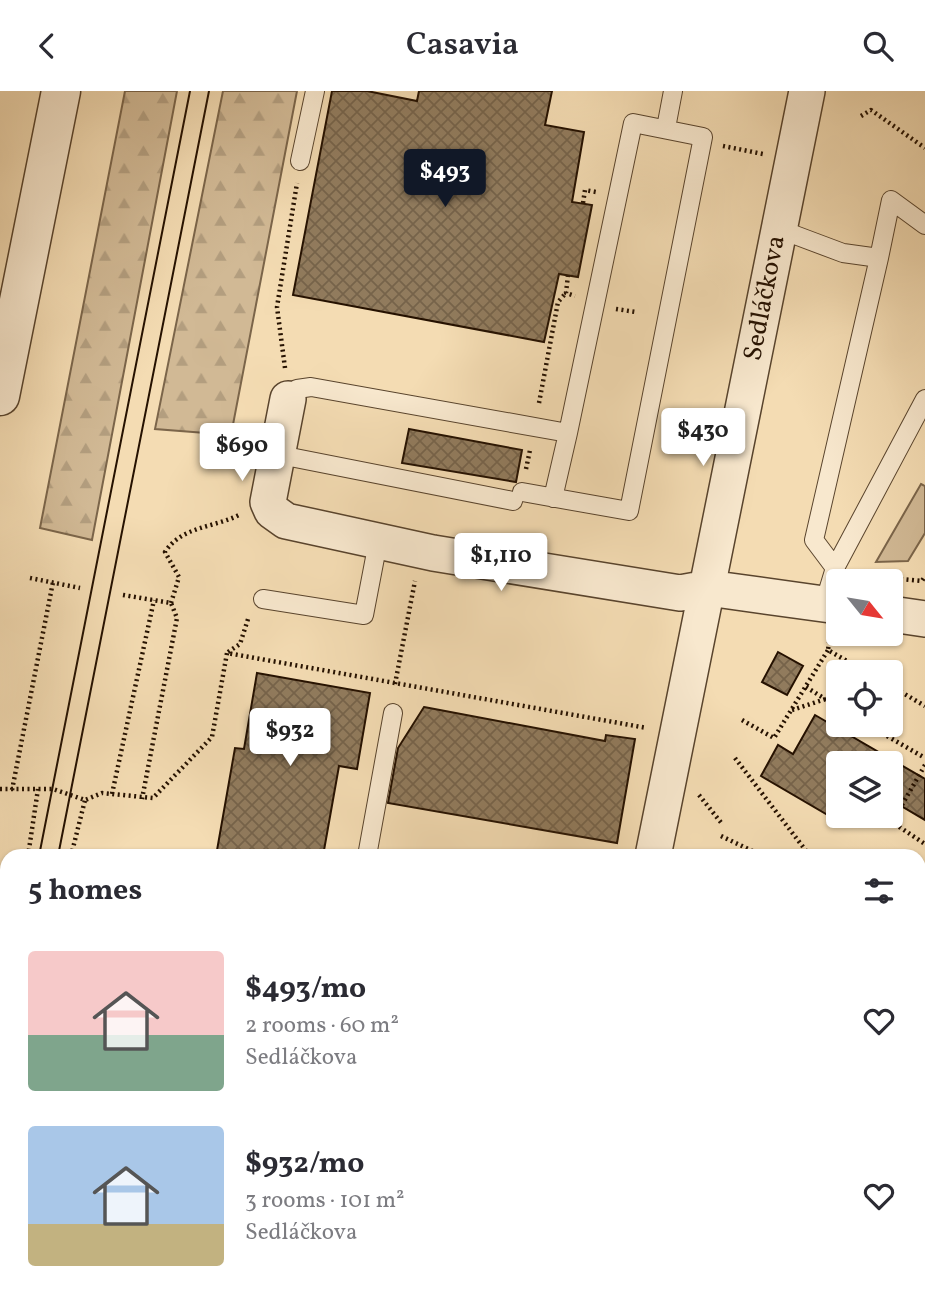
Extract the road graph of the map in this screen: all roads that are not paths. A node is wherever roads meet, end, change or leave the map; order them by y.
1 (61, 91) edge
2 (315, 91) edge
3 (673, 91) edge
4 (807, 91) edge
5 (666, 128) junction
6 (300, 161) road end
7 (925, 225) edge
8 (779, 229) junction
9 (15, 250) edge
10 (879, 258) junction
11 (0, 396) edge
12 (288, 399) joint
13 (925, 399) edge
14 (568, 433) junction
15 (275, 454) junction
16 (553, 498) junction
17 (378, 542) junction
18 (835, 568) joint
19 (708, 587) junction
20 (263, 599) road end
21 (826, 611) edge
22 (903, 616) edge
23 (925, 619) edge
24 (393, 713) dead end
25 (367, 849) edge
26 (660, 849) edge

1 - 9 street
2 - 6 lane
3 - 5 lane
4 - 8 street, Sedláčkova
5 - 14 lane
5 - 16 lane
7 - 10 lane
8 - 10 lane
8 - 19 street, Sedláčkova
9 - 11 street
10 - 18 lane
12 - 14 lane
12 - 15 street
13 - 18 lane
14 - 16 lane
15 - 16 lane
15 - 17 street
17 - 19 street
17 - 20 lane
19 - 21 street
19 - 26 street, Sedláčkova
22 - 23 street
24 - 25 lane

